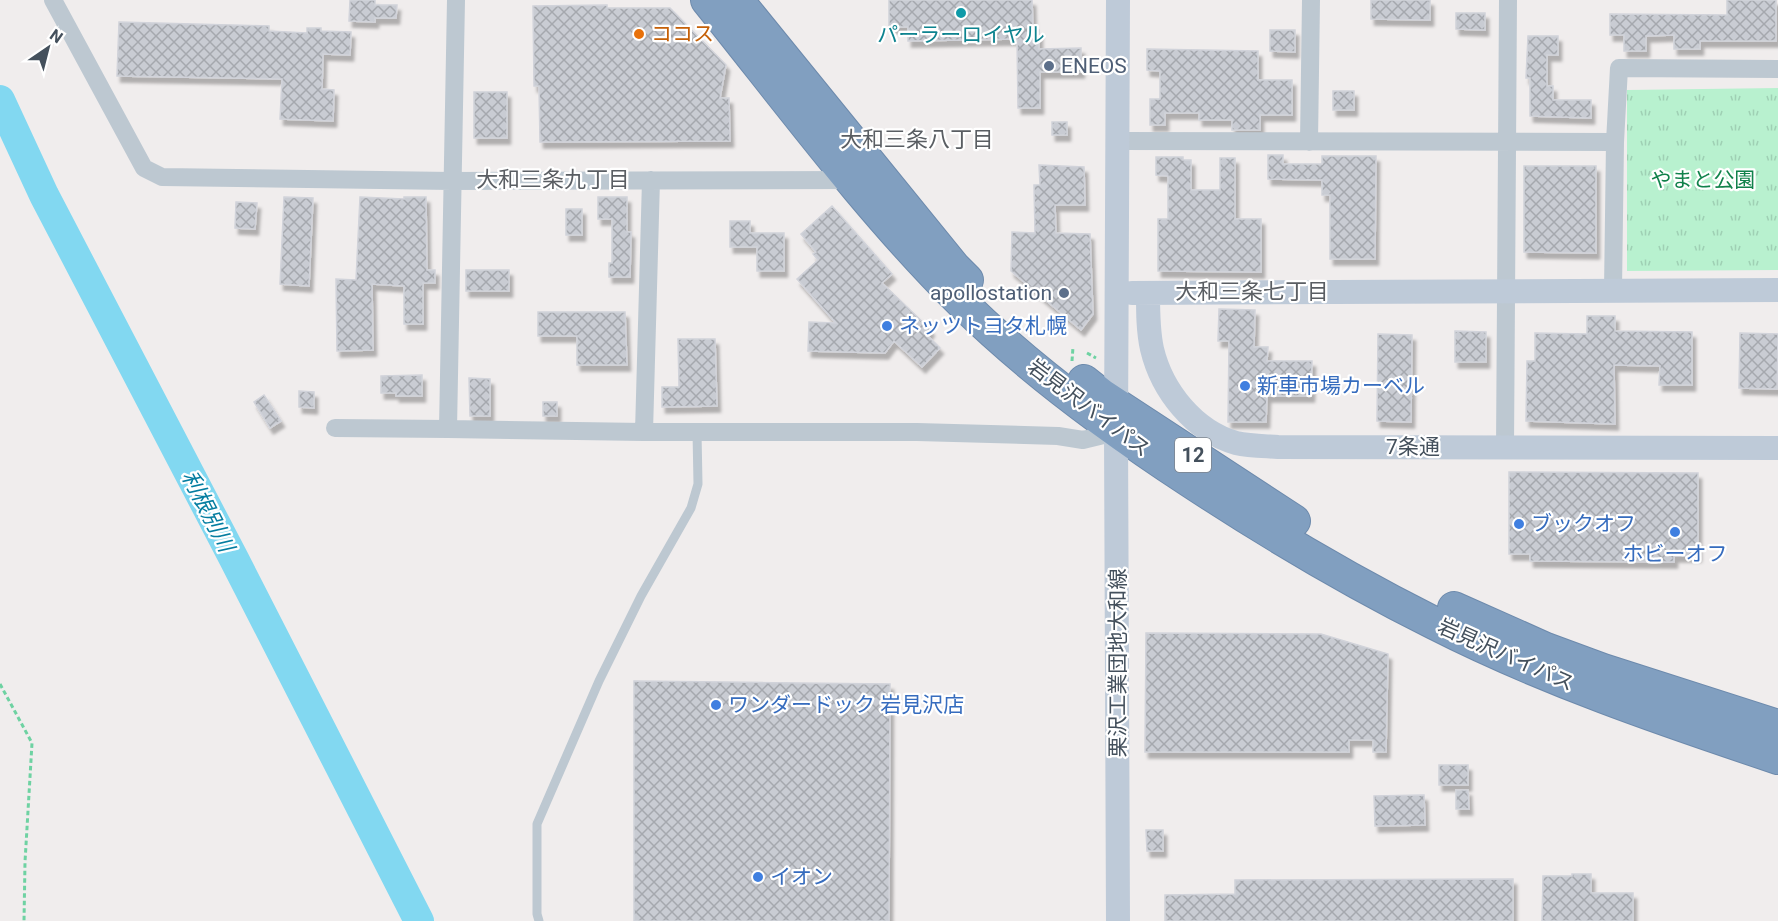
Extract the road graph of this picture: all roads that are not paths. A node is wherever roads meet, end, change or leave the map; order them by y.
1 (53, 0) edge
2 (456, 0) edge
3 (707, 0) edge
4 (737, 0) edge
5 (1118, 0) edge
6 (1311, 0) edge
7 (1508, 0) edge
8 (1778, 69) edge
9 (1117, 141) junction
10 (1309, 142) junction
11 (1615, 142) junction
12 (1507, 143) junction
13 (651, 180) junction
14 (852, 180) junction
15 (452, 181) junction
16 (1612, 290) junction
17 (1778, 290) edge
18 (1507, 291) junction
19 (1118, 292) junction
20 (1148, 293) junction
21 (1117, 419) junction
22 (335, 428) dead end
23 (448, 429) junction
24 (644, 432) junction
25 (697, 432) junction
26 (1505, 448) junction
27 (1778, 448) edge
28 (1778, 726) edge
29 (1778, 758) edge
30 (539, 921) edge
31 (1118, 921) edge

1 - 15 street
2 - 15 street
3 - 14 highway, 岩見沢バイパス / 12
4 - 21 highway, 岩見沢バイパス / 12
5 - 9 street, 栗沢工業団地大和線
6 - 10 street
7 - 12 street
8 - 11 street
9 - 10 street
9 - 19 street, 栗沢工業団地大和線
10 - 12 street
11 - 12 street
11 - 16 street
12 - 18 street
13 - 14 street
13 - 15 street
13 - 24 street
14 - 21 highway, 岩見沢バイパス / 12
15 - 23 street
16 - 17 street
16 - 18 street
18 - 20 street
18 - 26 street
19 - 20 street
19 - 21 street, 栗沢工業団地大和線
20 - 26 street, 7条通
21 - 25 street
21 - 28 highway, 岩見沢バイパス / 12
21 - 29 highway, 岩見沢バイパス / 12
21 - 31 street, 栗沢工業団地大和線
22 - 23 street
23 - 24 street
24 - 25 street
25 - 30 lane
26 - 27 street, 7条通

